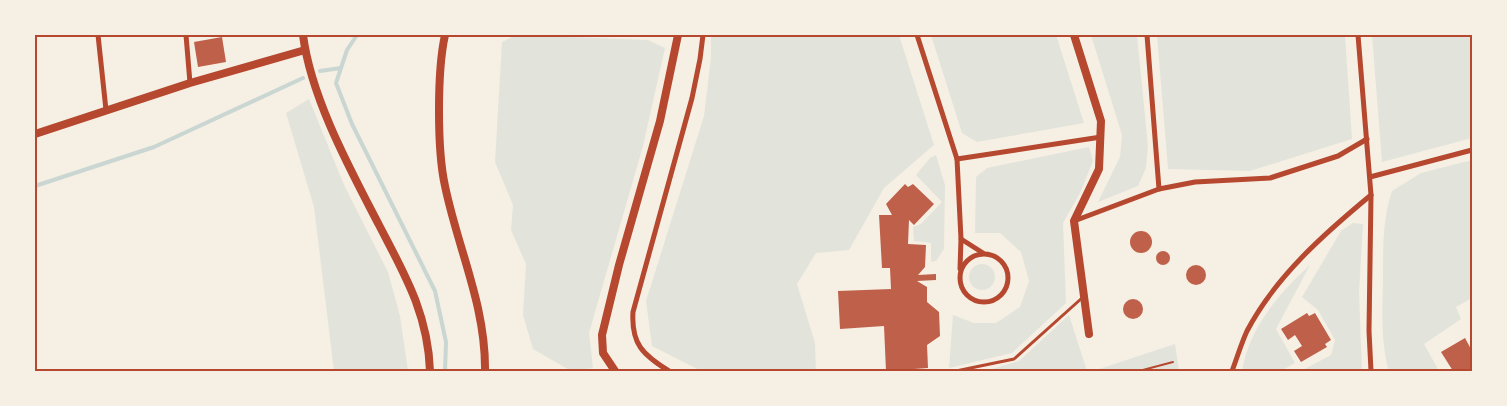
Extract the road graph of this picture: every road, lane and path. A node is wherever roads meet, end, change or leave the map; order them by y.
1 (98, 35) edge
2 (186, 35) edge
3 (303, 35) edge
4 (445, 35) edge
5 (678, 35) edge
6 (703, 35) edge
7 (916, 35) edge
8 (1074, 35) edge
9 (1146, 35) edge
10 (1358, 35) edge
11 (305, 50) junction
12 (190, 83) junction
13 (106, 110) junction
14 (35, 134) edge
15 (1102, 137) junction
16 (1366, 139) junction
17 (1472, 150) edge
18 (957, 159) junction
19 (1370, 177) junction
20 (1159, 189) junction
21 (1371, 195) junction
22 (1074, 221) junction
23 (960, 239) junction
24 (983, 253) junction
25 (960, 273) junction
26 (1083, 297) junction
27 (1089, 334) dead end
28 (1173, 362) dead end
29 (430, 371) edge
30 (485, 371) edge
31 (615, 371) edge
32 (669, 371) edge
33 (956, 371) edge
34 (1139, 371) edge
35 (1232, 371) edge
36 (1372, 371) edge

1 - 13 street
2 - 12 street
3 - 11 street
4 - 30 street
5 - 31 street
6 - 32 street
7 - 18 street
8 - 15 street
9 - 20 street
10 - 16 street
11 - 12 street
11 - 29 street
12 - 13 street
13 - 14 street
15 - 18 street
15 - 22 street
16 - 19 street
16 - 20 street
17 - 19 street
18 - 23 street
19 - 21 street
20 - 22 street
21 - 35 street
21 - 36 street
22 - 26 street
23 - 24 street
23 - 25 street
24 - 25 street
24 - 25 street
26 - 27 street
26 - 33 lane
28 - 34 path

